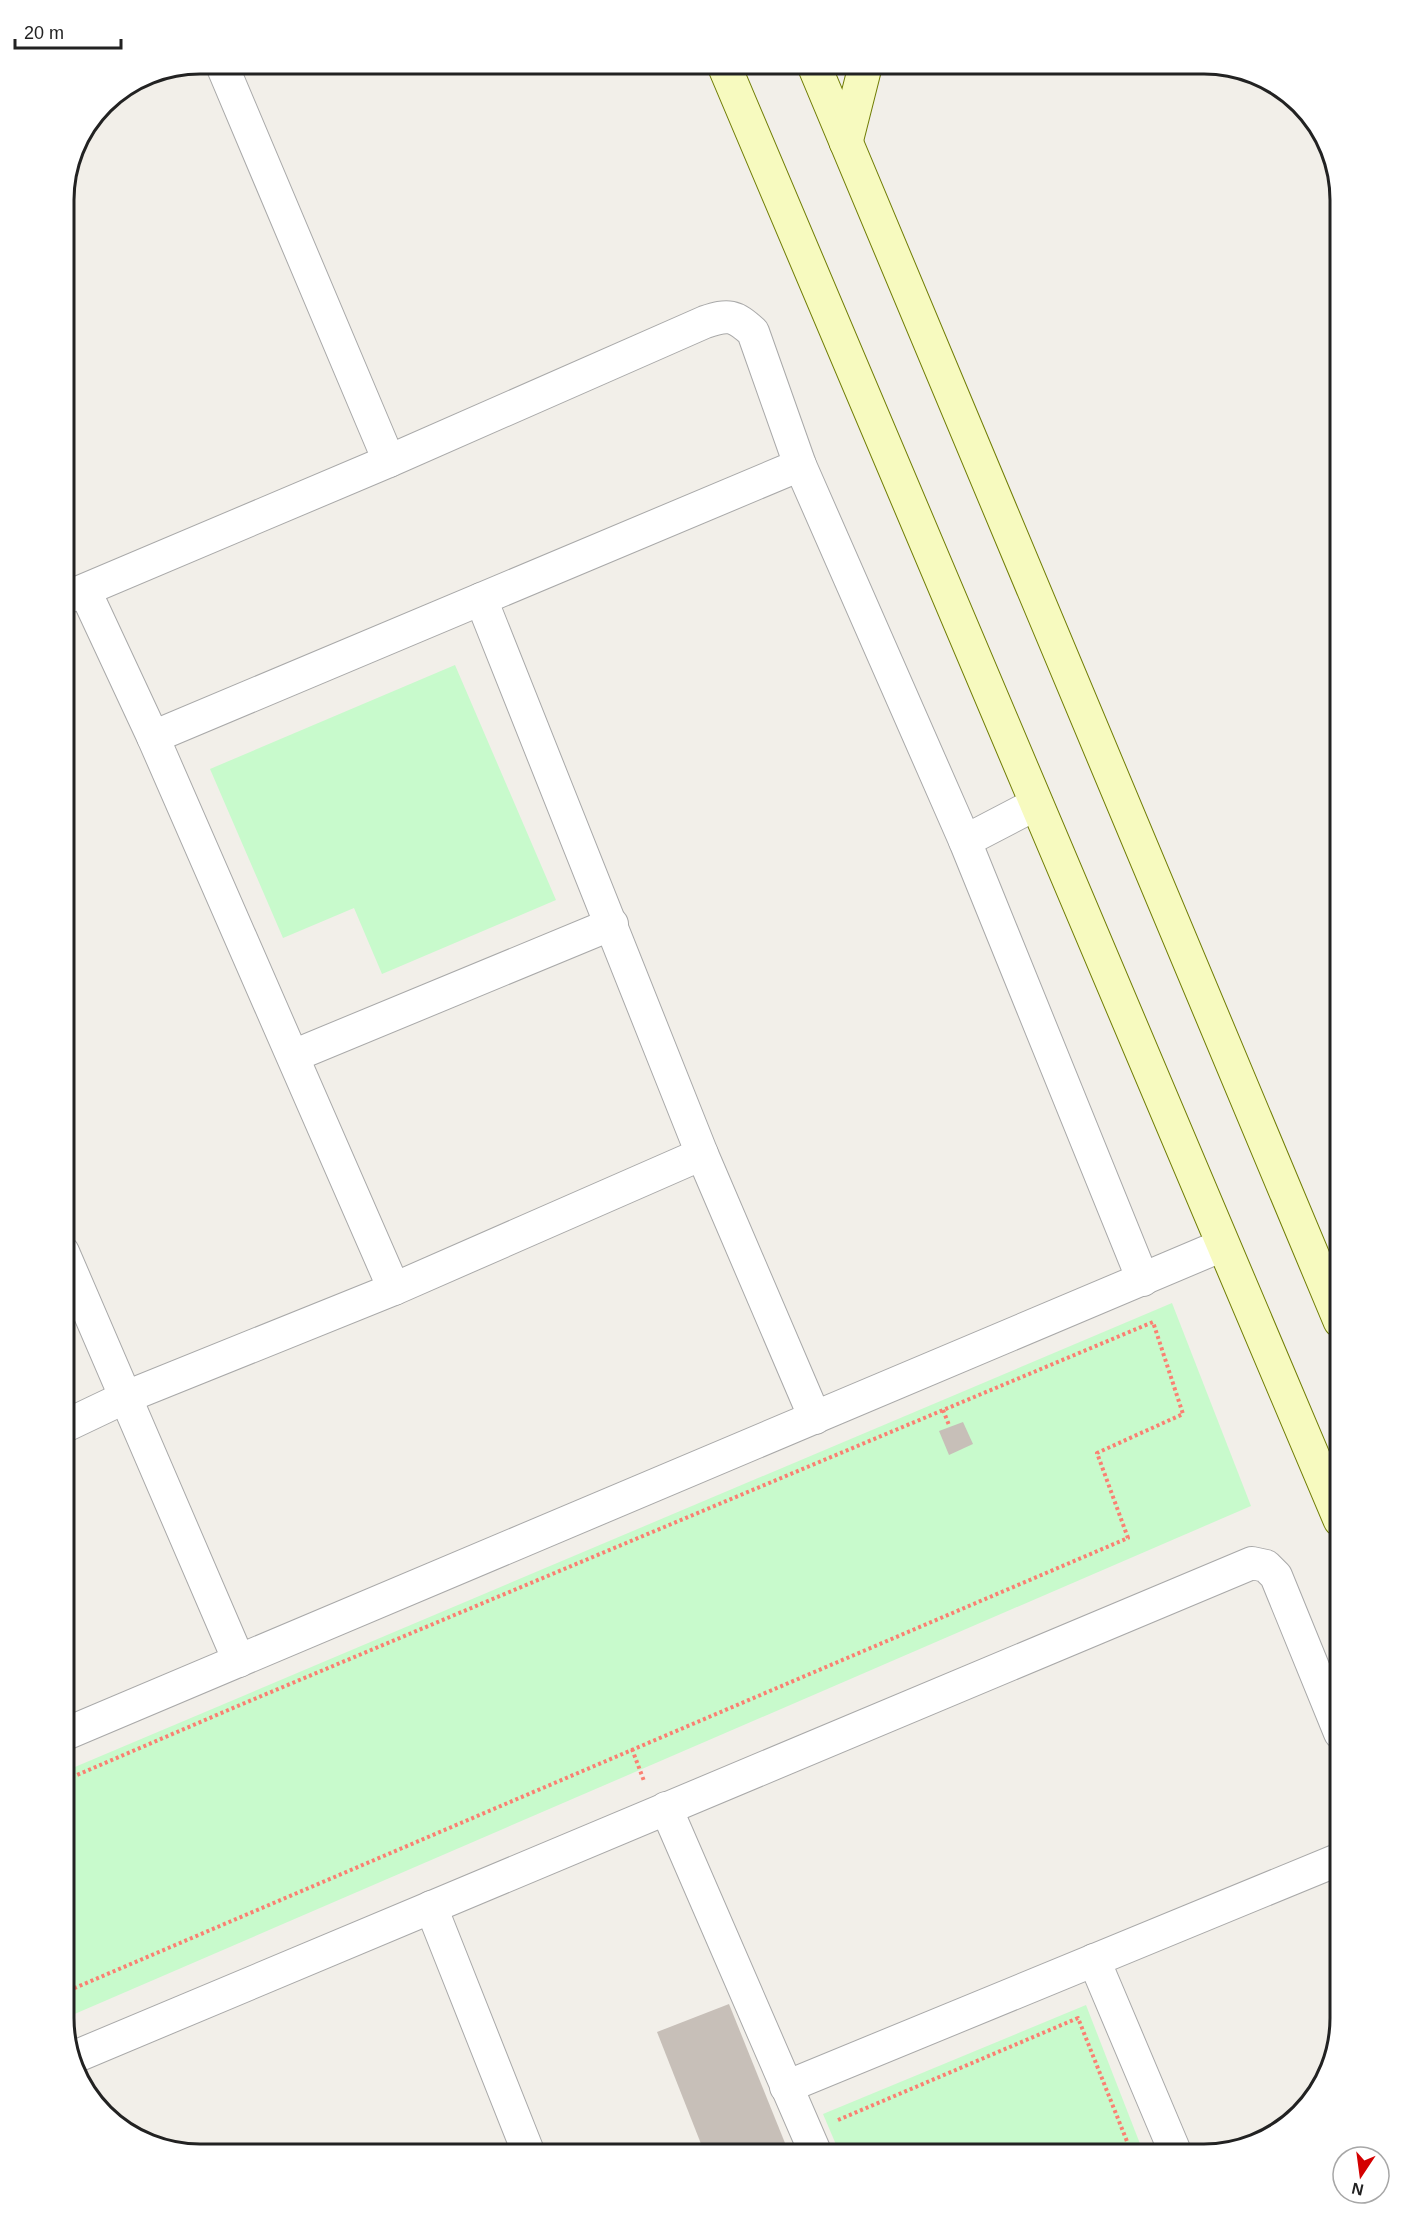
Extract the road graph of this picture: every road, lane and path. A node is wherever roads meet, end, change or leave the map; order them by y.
1 (226, 74) edge
2 (721, 74) edge
3 (818, 74) edge
4 (863, 74) edge
5 (846, 142) junction
6 (389, 461) junction
7 (800, 465) junction
8 (74, 595) edge
9 (481, 599) junction
10 (153, 737) junction
11 (1036, 804) junction
12 (965, 841) junction
13 (612, 924) junction
14 (293, 1056) junction
15 (702, 1154) junction
16 (1223, 1245) junction
17 (74, 1277) edge
18 (1143, 1280) junction
19 (394, 1289) junction
20 (1330, 1297) edge
21 (126, 1398) junction
22 (943, 1410) junction
23 (815, 1418) junction
24 (74, 1422) edge
25 (949, 1425) dead end
26 (1330, 1496) edge
27 (238, 1661) junction
28 (1330, 1708) edge
29 (74, 1730) edge
30 (74, 1776) edge
31 (666, 1808) junction
32 (1330, 1863) edge
33 (431, 1907) junction
34 (1094, 1960) junction
35 (74, 1988) edge
36 (79, 2055) edge
37 (786, 2087) junction
38 (841, 2129) dead end
39 (524, 2143) edge
40 (811, 2144) edge
41 (1128, 2144) edge
42 (1172, 2144) edge

1 - 6 street
2 - 11 main road
3 - 5 main road
4 - 5 main road
5 - 20 main road
6 - 7 street
6 - 8 street
7 - 9 street
7 - 12 street
8 - 10 street
9 - 10 street
9 - 13 street
10 - 14 street
11 - 12 street
11 - 16 main road
12 - 18 street
13 - 14 street
13 - 15 street
14 - 19 street
15 - 19 street
15 - 23 street
16 - 18 street
16 - 26 main road
17 - 21 street
18 - 23 street
19 - 21 street
21 - 24 street
21 - 27 street
22 - 25 path
22 - 30 path
22 - 35 path
23 - 27 street
27 - 29 street
28 - 31 street
31 - 33 street
31 - 37 street
32 - 34 street
33 - 36 street
33 - 39 street
34 - 37 street
34 - 42 street
37 - 40 street
38 - 41 path

